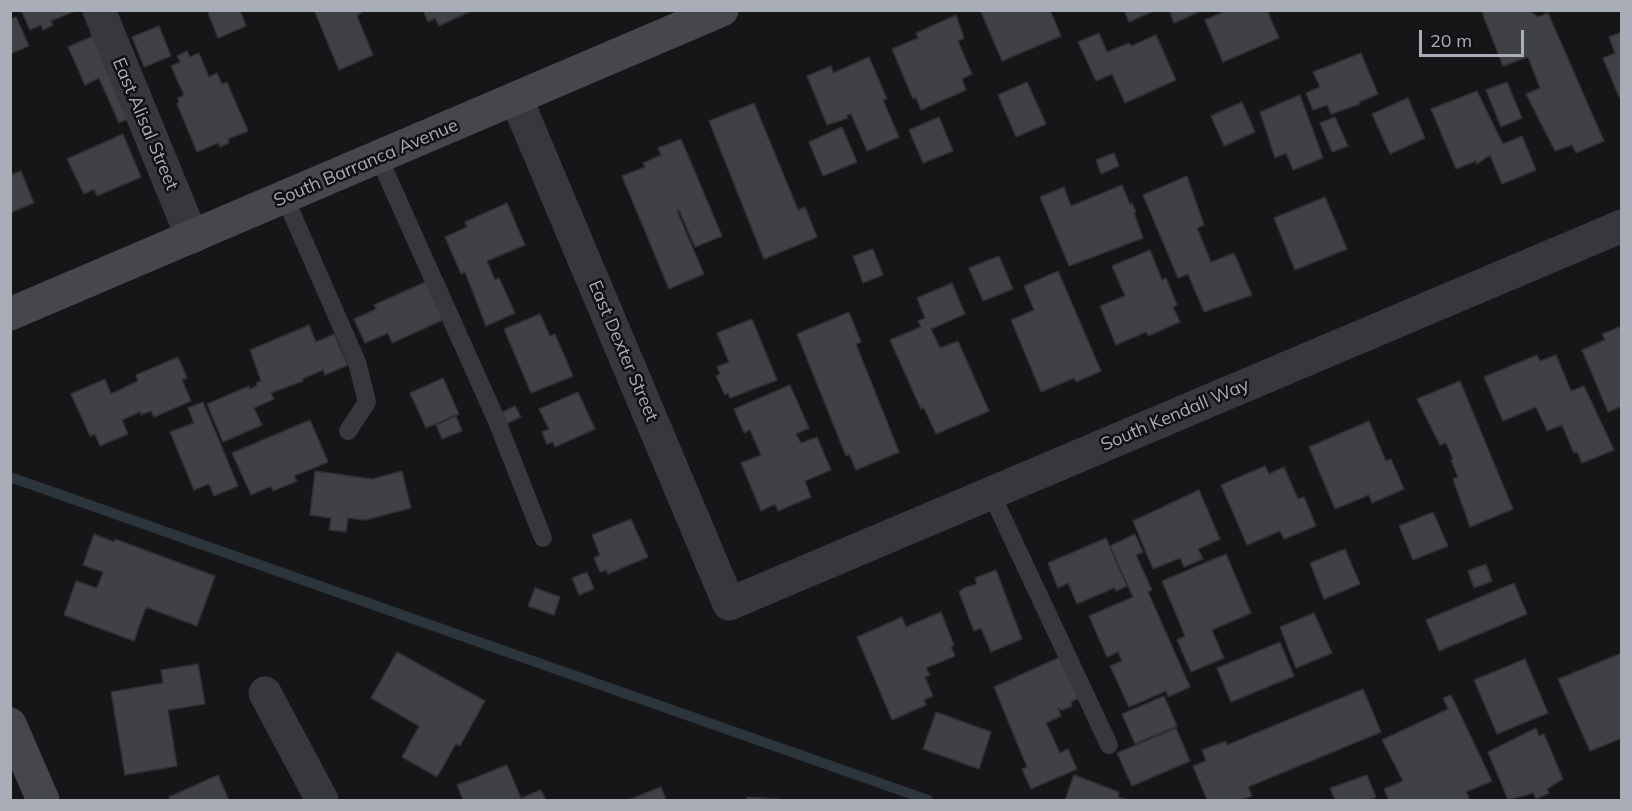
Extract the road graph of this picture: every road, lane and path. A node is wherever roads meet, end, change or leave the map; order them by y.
1 (99, 10) edge
2 (722, 10) edge
3 (516, 98) junction
4 (379, 158) junction
5 (285, 198) junction
6 (1622, 226) edge
7 (192, 237) junction
8 (10, 314) edge
9 (348, 431) dead end
10 (992, 493) junction
11 (543, 538) dead end
12 (729, 604) joint
13 (265, 693) dead end
14 (10, 724) edge
15 (1109, 745) dead end
16 (43, 801) edge
17 (322, 801) edge

1 - 7 street, East Alisal Street
2 - 3 main road, South Barranca Avenue
3 - 4 main road, South Barranca Avenue
3 - 12 street, East Dexter Street
4 - 5 main road, South Barranca Avenue
4 - 11 lane
5 - 7 main road, South Barranca Avenue
5 - 9 lane
6 - 10 street, South Kendall Way
7 - 8 main road, South Barranca Avenue
10 - 12 street, South Kendall Way
10 - 15 lane
13 - 17 street
14 - 16 main road

